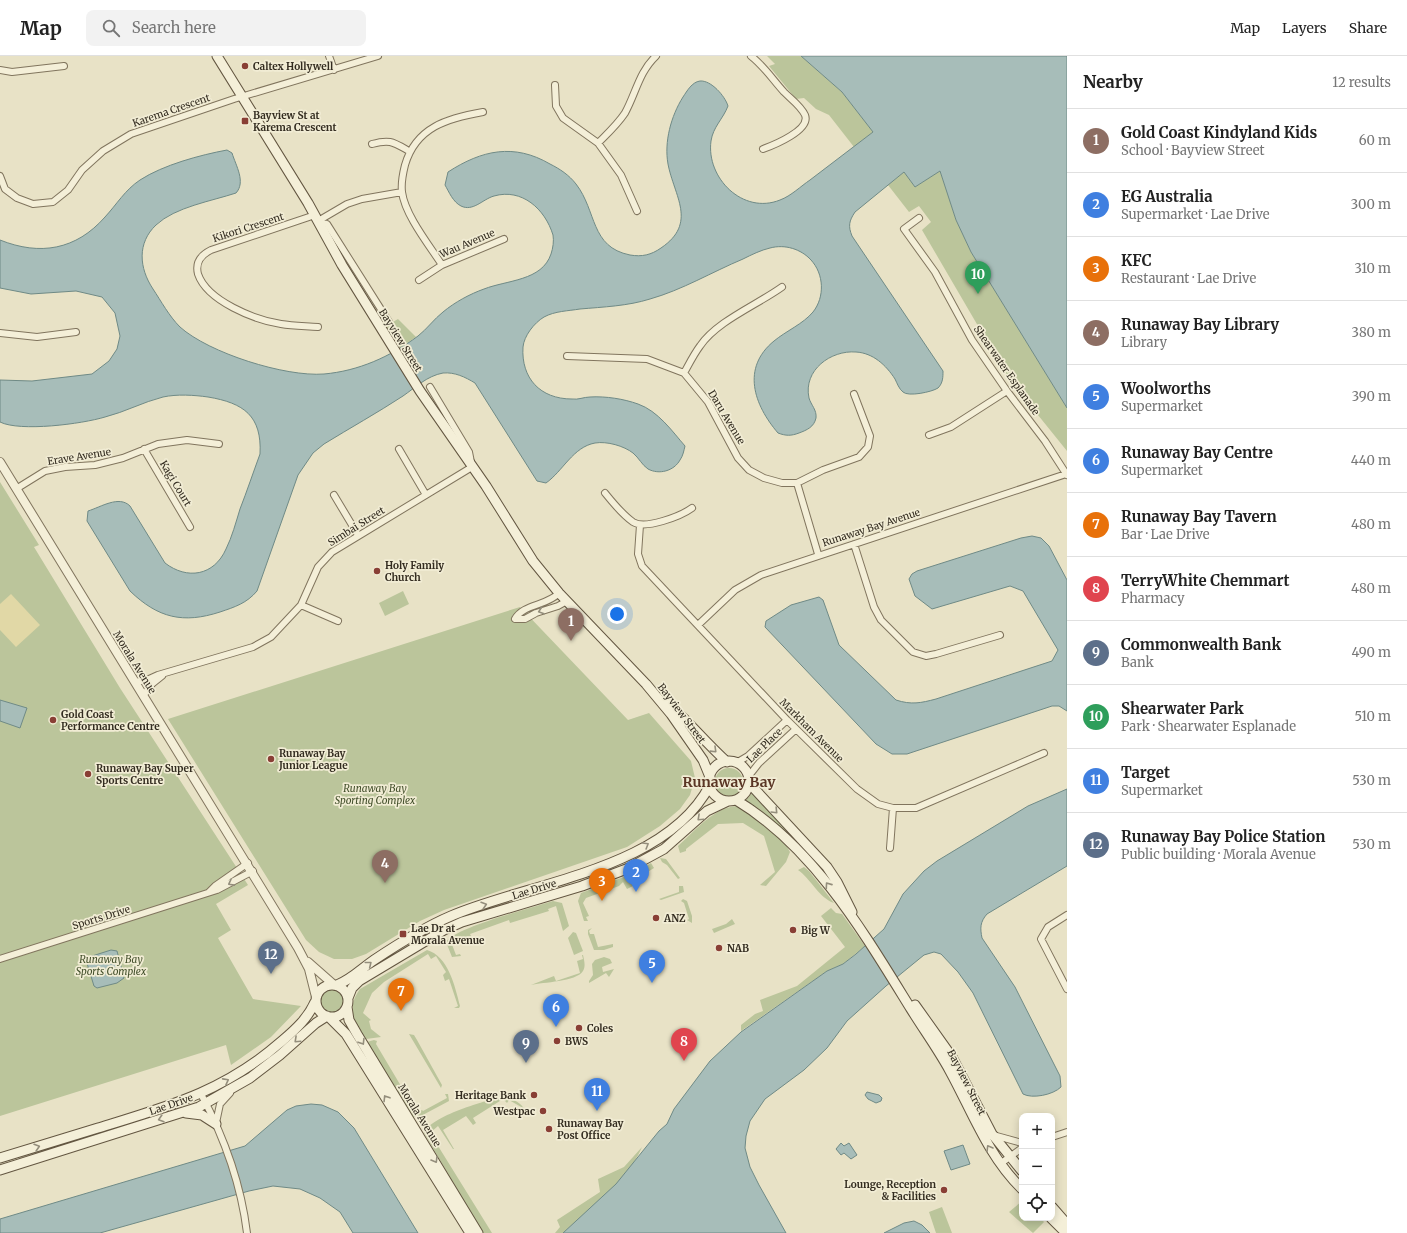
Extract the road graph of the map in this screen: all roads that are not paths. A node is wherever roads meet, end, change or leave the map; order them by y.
1 (217, 56) edge
2 (329, 56) edge
3 (378, 56) edge
4 (656, 56) edge
5 (751, 56) edge
6 (64, 66) dead end
7 (0, 70) edge
8 (334, 70) junction
9 (555, 84) dead end
10 (243, 96) junction
11 (483, 112) dead end
12 (598, 143) junction
13 (372, 144) dead end
14 (763, 149) dead end
15 (409, 151) junction
16 (0, 176) edge
17 (402, 192) junction
18 (637, 211) dead end
19 (317, 218) junction
20 (919, 218) dead end
21 (504, 239) dead end
22 (442, 265) junction
23 (419, 280) dead end
24 (782, 287) dead end
25 (389, 322) dead end
26 (318, 327) dead end
27 (76, 332) dead end
28 (0, 333) edge
29 (567, 356) dead end
30 (684, 373) junction
31 (430, 387) dead end
32 (1007, 391) junction
33 (854, 394) dead end
34 (929, 434) dead end
35 (219, 444) dead end
36 (399, 448) dead end
37 (144, 450) junction
38 (0, 462) edge
39 (472, 467) junction
40 (1066, 475) edge
41 (797, 483) junction
42 (16, 489) junction
43 (605, 493) dead end
44 (334, 495) dead end
45 (426, 495) junction
46 (692, 508) dead end
47 (640, 525) junction
48 (190, 526) dead end
49 (358, 535) junction
50 (854, 544) junction
51 (818, 554) junction
52 (559, 593) junction
53 (566, 601) junction
54 (301, 605) junction
55 (338, 622) dead end
56 (698, 625) junction
57 (1000, 635) dead end
58 (169, 672) junction
59 (135, 682) junction
60 (646, 684) junction
61 (143, 696) junction
62 (787, 720) junction
63 (796, 729) junction
64 (1044, 753) dead end
65 (731, 762) junction
66 (748, 780) junction
67 (710, 781) junction
68 (732, 800) junction
69 (893, 808) junction
70 (664, 834) junction
71 (890, 848) dead end
72 (664, 849) junction
73 (248, 863) junction
74 (253, 872) junction
75 (209, 892) junction
76 (1067, 915) edge
77 (864, 937) junction
78 (302, 955) junction
79 (0, 959) edge
80 (335, 985) junction
81 (1067, 989) edge
82 (316, 1000) junction
83 (347, 1002) junction
84 (328, 1016) junction
85 (933, 1036) junction
86 (236, 1087) junction
87 (201, 1094) junction
88 (206, 1103) junction
89 (182, 1113) junction
90 (216, 1124) junction
91 (1067, 1132) edge
92 (992, 1134) junction
93 (1055, 1136) edge
94 (1019, 1142) edge
95 (1020, 1149) edge
96 (1009, 1156) junction
97 (0, 1158) edge
98 (1000, 1164) junction
99 (1019, 1168) edge
100 (0, 1170) edge
101 (1019, 1186) edge
102 (1055, 1210) edge
103 (1054, 1221) edge
104 (1067, 1224) edge
105 (247, 1233) edge
106 (470, 1233) edge
107 (478, 1233) edge
108 (1066, 1233) edge

1 - 10 main road, Bayview Street
2 - 8 street
3 - 8 street, Karema Crescent
4 - 12 street
5 - 14 street
6 - 7 street
8 - 10 street, Karema Crescent
9 - 12 street
10 - 16 street, Karema Crescent
10 - 19 main road, Bayview Street
11 - 15 street
12 - 18 street
13 - 15 street
15 - 17 street
17 - 19 street, Kikori Crescent
17 - 22 street
19 - 25 street, Bayview Street
19 - 26 street, Kikori Crescent
19 - 39 main road, Bayview Street
20 - 32 street, Shearwater Esplanade
21 - 22 street, Wau Avenue
22 - 23 street, Wau Avenue
24 - 30 street
27 - 28 street
29 - 30 street, Daru Avenue
30 - 41 street, Daru Avenue
31 - 39 street, Bayview Street
32 - 34 street
32 - 40 street, Shearwater Esplanade
33 - 41 street
35 - 37 street, Erave Avenue
36 - 45 street
37 - 42 street, Erave Avenue
37 - 48 street, Kagi Court
38 - 42 street, Morala Avenue
39 - 45 street, Simbai Street
39 - 52 main road, Bayview Street
40 - 50 street, Runaway Bay Avenue
41 - 51 street
42 - 59 street, Morala Avenue
43 - 47 street
44 - 49 street
45 - 49 street, Simbai Street
46 - 47 street
47 - 56 street, Markham Avenue
49 - 54 street, Simbai Street
50 - 51 street, Runaway Bay Avenue
50 - 57 street
51 - 56 street, Runaway Bay Avenue
52 - 53 main road, Bayview Street
53 -> 52 street
53 - 60 main road, Bayview Street
54 - 55 street
54 - 58 street, Simbai Street
56 - 62 street, Markham Avenue
58 - 59 street, Simbai Street
58 - 61 street, Simbai Street
59 - 61 street, Morala Avenue
60 -> 65 main road, Bayview Street
60 - 67 main road, Bayview Street
61 - 73 street, Morala Avenue
62 - 63 street, Markham Avenue
62 - 65 street, Lae Place
63 - 66 street, Lae Place
63 - 69 street, Markham Avenue
64 - 69 street, Markham Avenue
65 - 66 main road
65 - 67 main road
66 - 68 main road
66 -> 77 main road, Bayview Street
67 - 68 main road
67 - 70 main road, Lae Drive
68 -> 72 main road, Lae Drive
77 -> 68 main road, Bayview Street
69 - 71 street
70 - 72 main road
80 -> 70 main road, Lae Drive
72 - 83 main road, Lae Drive
73 - 74 street, Morala Avenue
73 - 75 street, Sports Drive
74 -> 75 street, Sports Drive
74 - 78 street, Morala Avenue
75 - 79 street, Sports Drive
76 - 81 street
77 - 85 main road, Bayview Street
78 - 80 street, Morala Avenue
78 - 82 street, Morala Avenue
80 - 82 main road
80 - 83 main road
82 - 84 main road
87 -> 82 main road, Lae Drive
83 - 84 main road
83 -> 107 main road, Morala Avenue
84 -> 86 main road, Lae Drive
106 -> 84 main road, Morala Avenue
85 - 92 main road, Bayview Street
98 -> 85 main road, Bayview Street
86 - 88 main road, Lae Drive
86 - 90 street
87 - 88 street
97 -> 87 main road, Lae Drive
88 - 89 main road, Lae Drive
88 - 90 street
89 - 90 main road
89 -> 100 main road, Lae Drive
90 - 105 street
91 - 93 street
92 - 94 street
92 - 96 main road, Bayview Street
95 - 96 street
96 - 98 street
96 - 99 main road, Bayview Street
98 - 101 main road, Bayview Street
102 - 104 main road
103 - 108 main road

